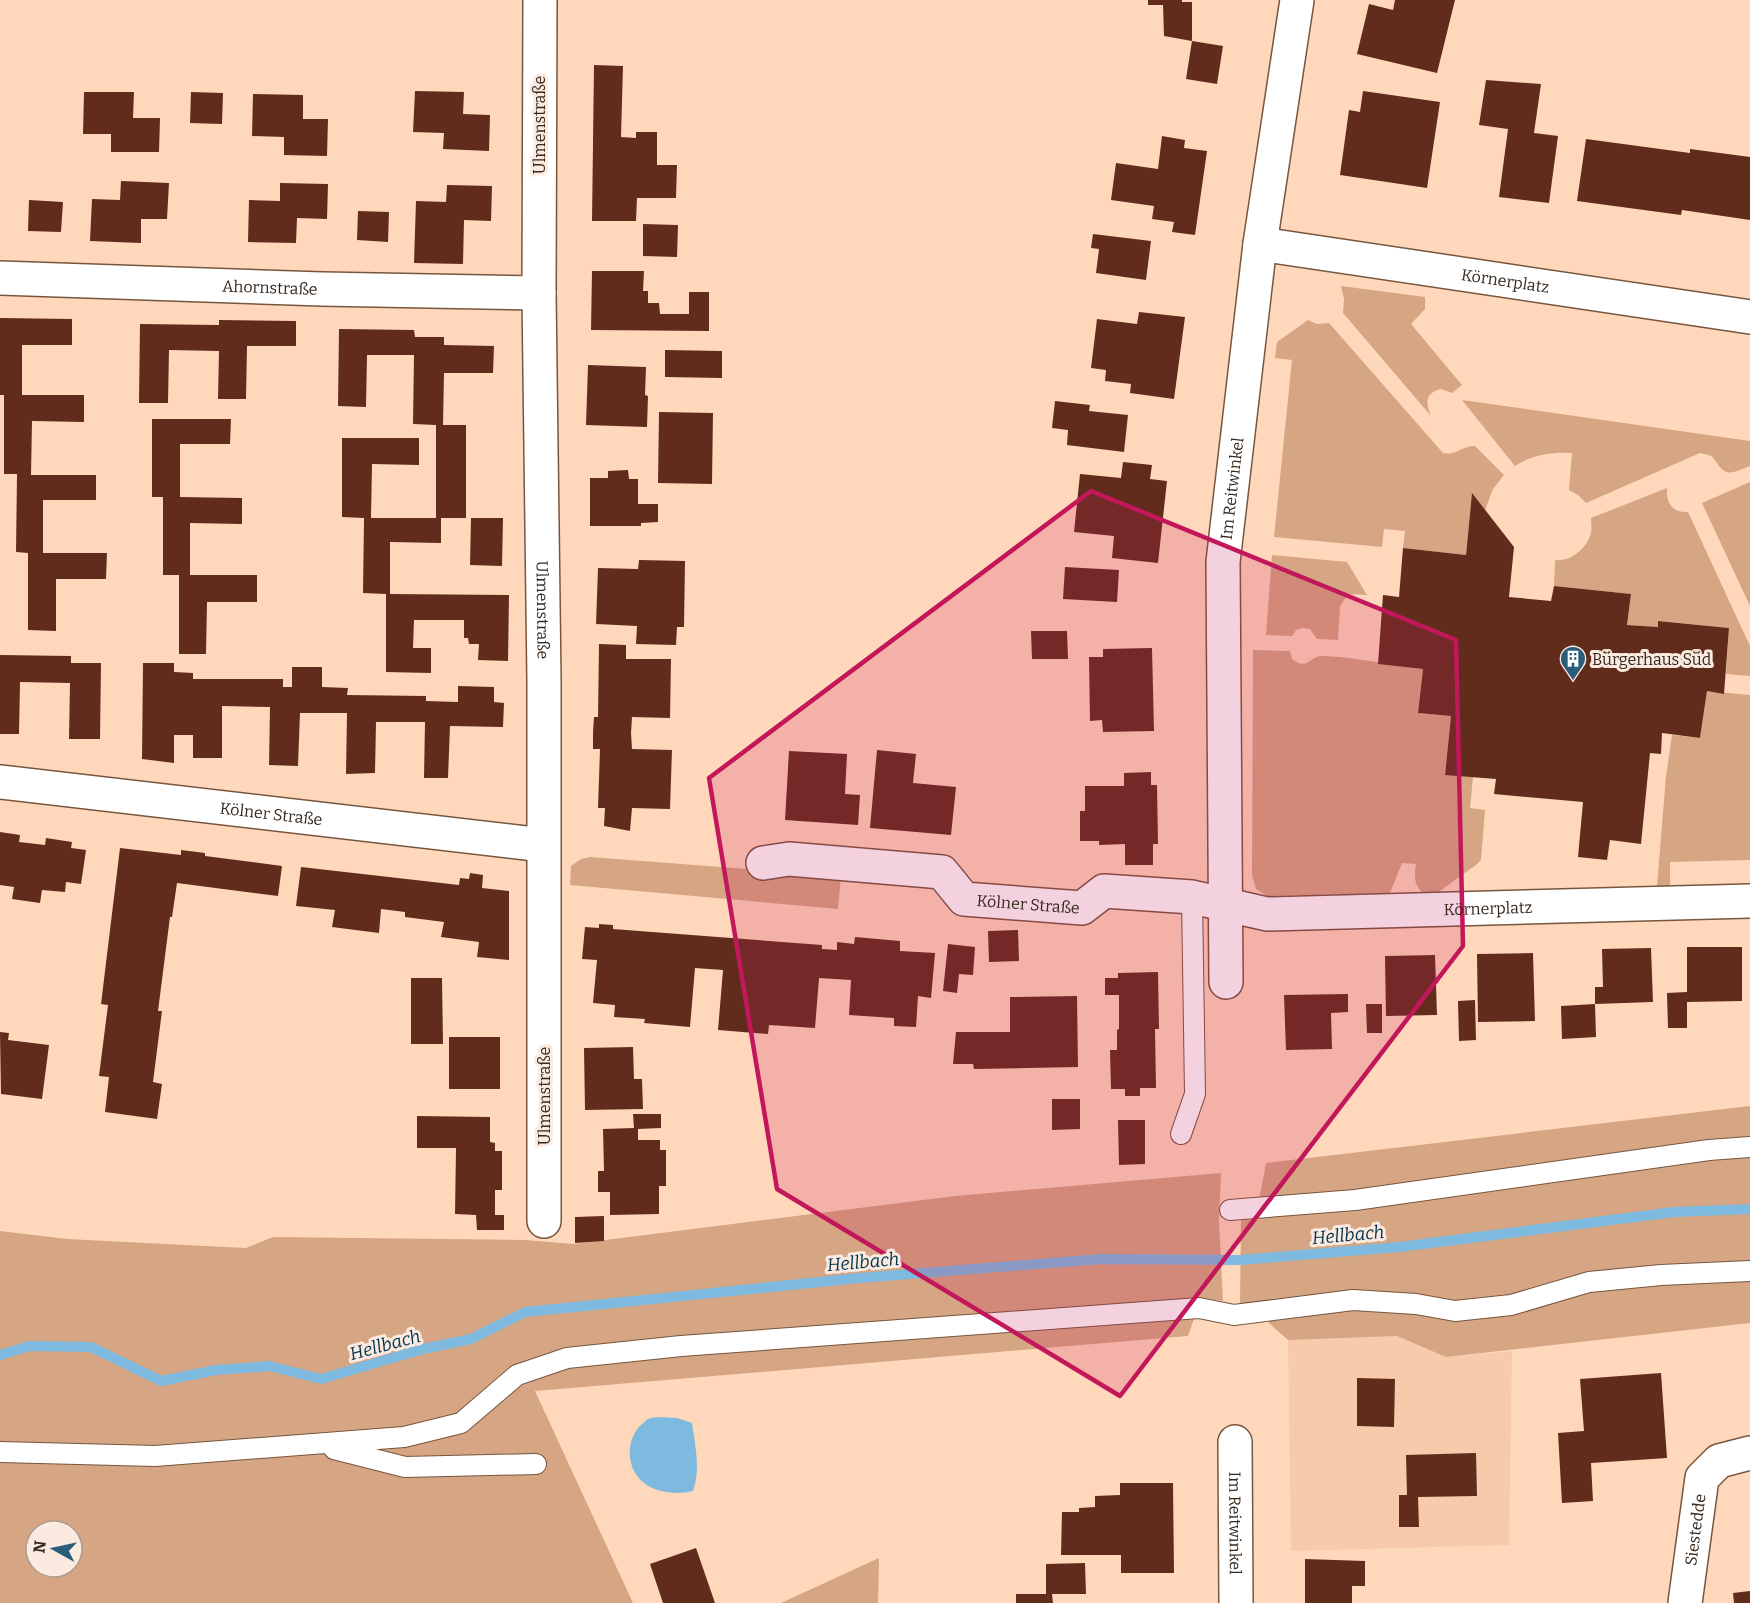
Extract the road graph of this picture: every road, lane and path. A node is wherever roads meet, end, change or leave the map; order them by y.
1 (540, 0) edge
2 (1297, 0) edge
3 (1260, 244) junction
4 (0, 278) edge
5 (539, 293) junction
6 (1750, 317) edge
7 (0, 782) edge
8 (543, 845) junction
9 (763, 863) dead end
10 (1192, 897) junction
11 (1750, 901) edge
12 (1226, 905) junction
13 (1226, 982) dead end
14 (1181, 1134) dead end
15 (1750, 1147) edge
16 (1230, 1210) dead end
17 (544, 1221) dead end
18 (1750, 1271) edge
19 (1235, 1442) dead end
20 (320, 1445) junction
21 (0, 1452) edge
22 (1750, 1453) edge
23 (536, 1464) dead end
24 (1236, 1603) edge
25 (1684, 1603) edge

1 - 5 street, Ulmenstraße
2 - 3 street, Im Reitwinkel
3 - 6 street, Körnerplatz
3 - 12 street, Im Reitwinkel
4 - 5 street, Ahornstraße
5 - 8 street, Ulmenstraße
7 - 8 street, Kölner Straße
8 - 17 street, Ulmenstraße
9 - 10 street, Kölner Straße
10 - 12 street, Kölner Straße
10 - 14 lane
11 - 12 street, Körnerplatz
12 - 13 street, Im Reitwinkel
15 - 16 lane
18 - 20 lane
19 - 24 street, Im Reitwinkel
20 - 21 lane
20 - 23 lane
22 - 25 street, Siestedde

